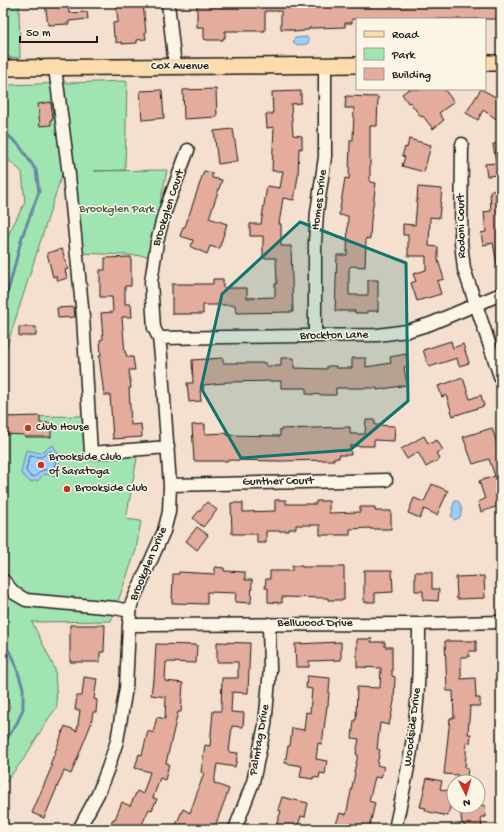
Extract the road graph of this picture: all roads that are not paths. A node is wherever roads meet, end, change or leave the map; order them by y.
1 (168, 3) edge
2 (486, 63) edge
3 (501, 63) edge
4 (325, 65) junction
5 (356, 65) edge
6 (175, 66) junction
7 (3, 68) edge
8 (55, 68) junction
9 (462, 144) dead end
10 (188, 150) dead end
11 (501, 294) edge
12 (476, 305) junction
13 (315, 336) junction
14 (159, 338) junction
15 (501, 379) edge
16 (168, 447) junction
17 (386, 480) dead end
18 (170, 485) junction
19 (3, 580) edge
20 (130, 611) junction
21 (501, 622) edge
22 (129, 624) junction
23 (269, 624) junction
24 (419, 624) junction
25 (79, 829) edge
26 (235, 829) edge
27 (395, 829) edge

1 - 6 street
2 - 3 main road
4 - 5 main road, Cox Avenue
4 - 6 main road, Cox Avenue
4 - 13 street, Homes Drive
6 - 8 main road, Cox Avenue
7 - 8 main road, Cox Avenue
8 - 16 street
9 - 12 street, Rodoni Court
10 - 14 street, Brookglen Court
11 - 12 street, Brockton Lane
12 - 13 street, Brockton Lane
12 - 15 street, Rodoni Court
13 - 14 street, Brockton Lane
14 - 16 street, Brookglen Drive
16 - 18 street, Brookglen Drive
17 - 18 street, Gunther Court
18 - 20 street, Brookglen Drive
19 - 20 street
20 - 22 street, Brookglen Drive
21 - 24 street, Bellwood Drive
22 - 23 street, Bellwood Drive
22 - 25 street, Brookglen Drive
23 - 24 street, Bellwood Drive
23 - 26 street, Palmtag Drive
24 - 27 street, Woodside Drive

